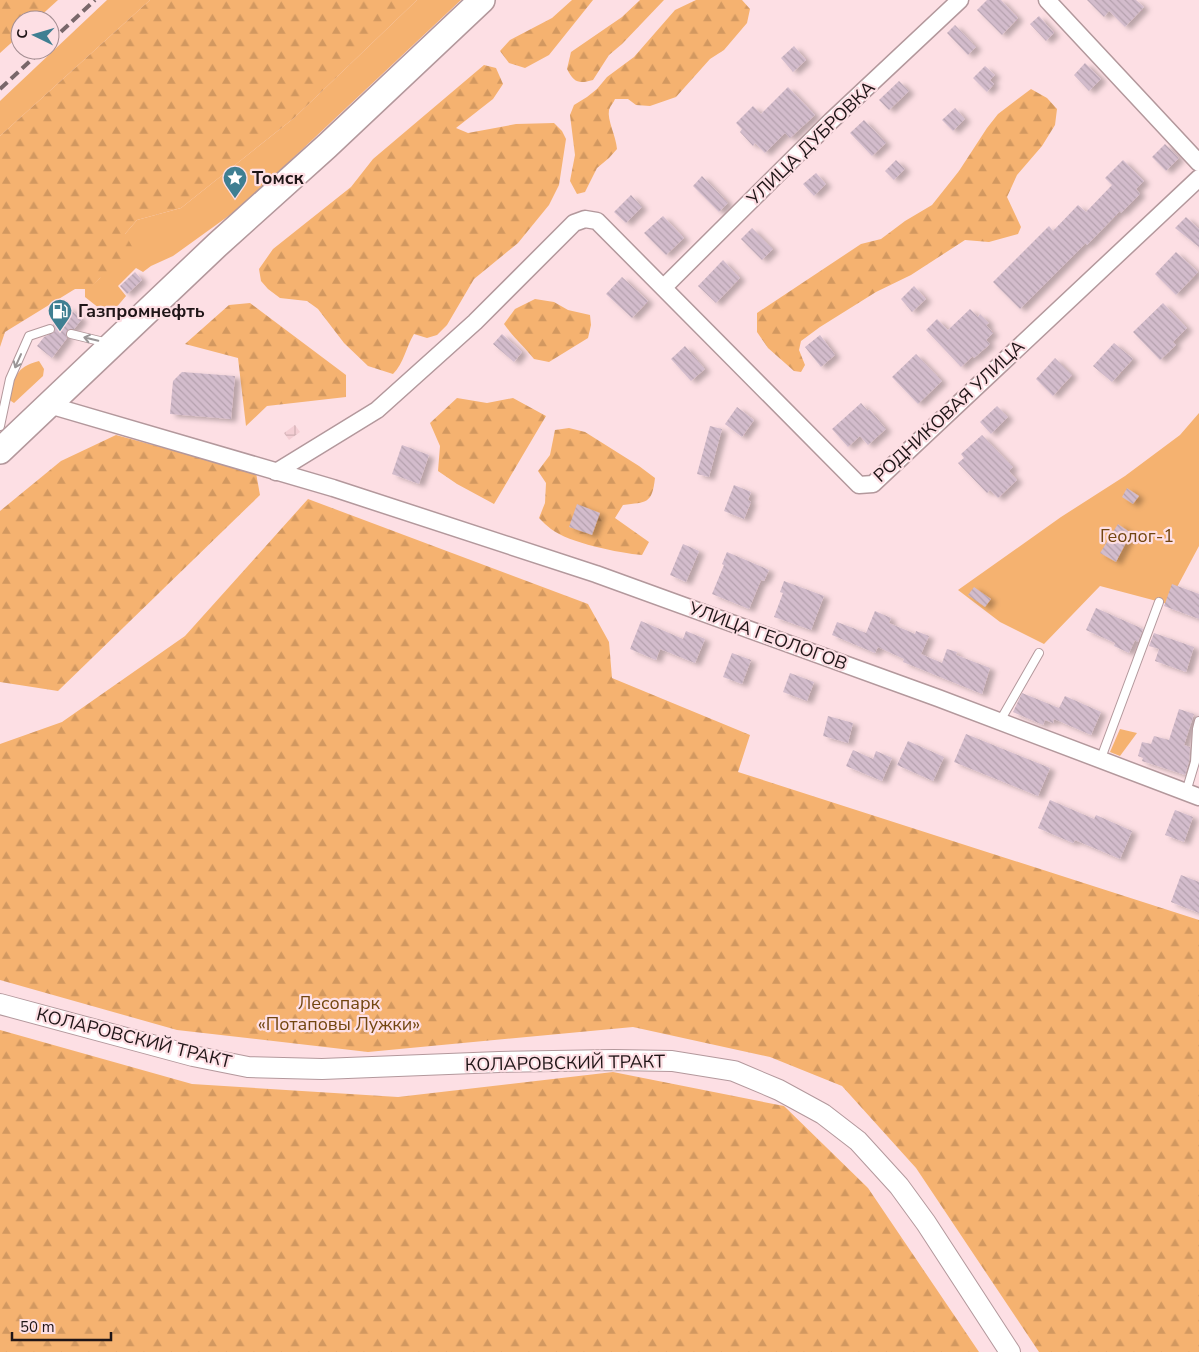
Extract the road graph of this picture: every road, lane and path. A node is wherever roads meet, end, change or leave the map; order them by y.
1 (482, 0) edge
2 (960, 0) edge
3 (1047, 0) edge
4 (1199, 163) edge
5 (1199, 178) edge
6 (664, 287) junction
7 (50, 329) dead end
8 (70, 334) dead end
9 (112, 344) junction
10 (49, 405) junction
11 (0, 426) edge
12 (0, 451) edge
13 (276, 472) junction
14 (1159, 602) dead end
15 (1039, 653) dead end
16 (1000, 720) junction
17 (1199, 721) edge
18 (1101, 758) junction
19 (1192, 794) edge
20 (0, 1004) edge
21 (1010, 1352) edge

1 - 9 main road
2 - 6 street, УЛИЦА ДУБРОВКА
3 - 4 street
5 - 6 street, РОДНИКОВАЯ УЛИЦА
6 - 13 street, РОДНИКОВАЯ УЛИЦА
7 -> 11 lane
9 -> 8 lane
9 - 10 main road
10 - 12 main road
10 - 13 street, УЛИЦА ГЕОЛОГОВ
13 - 16 street, УЛИЦА ГЕОЛОГОВ
14 - 18 lane
15 - 16 lane
16 - 18 street, УЛИЦА ГЕОЛОГОВ
17 - 19 lane
18 - 19 street, УЛИЦА ГЕОЛОГОВ
20 - 21 street, КОЛАРОВСКИЙ ТРАКТ

